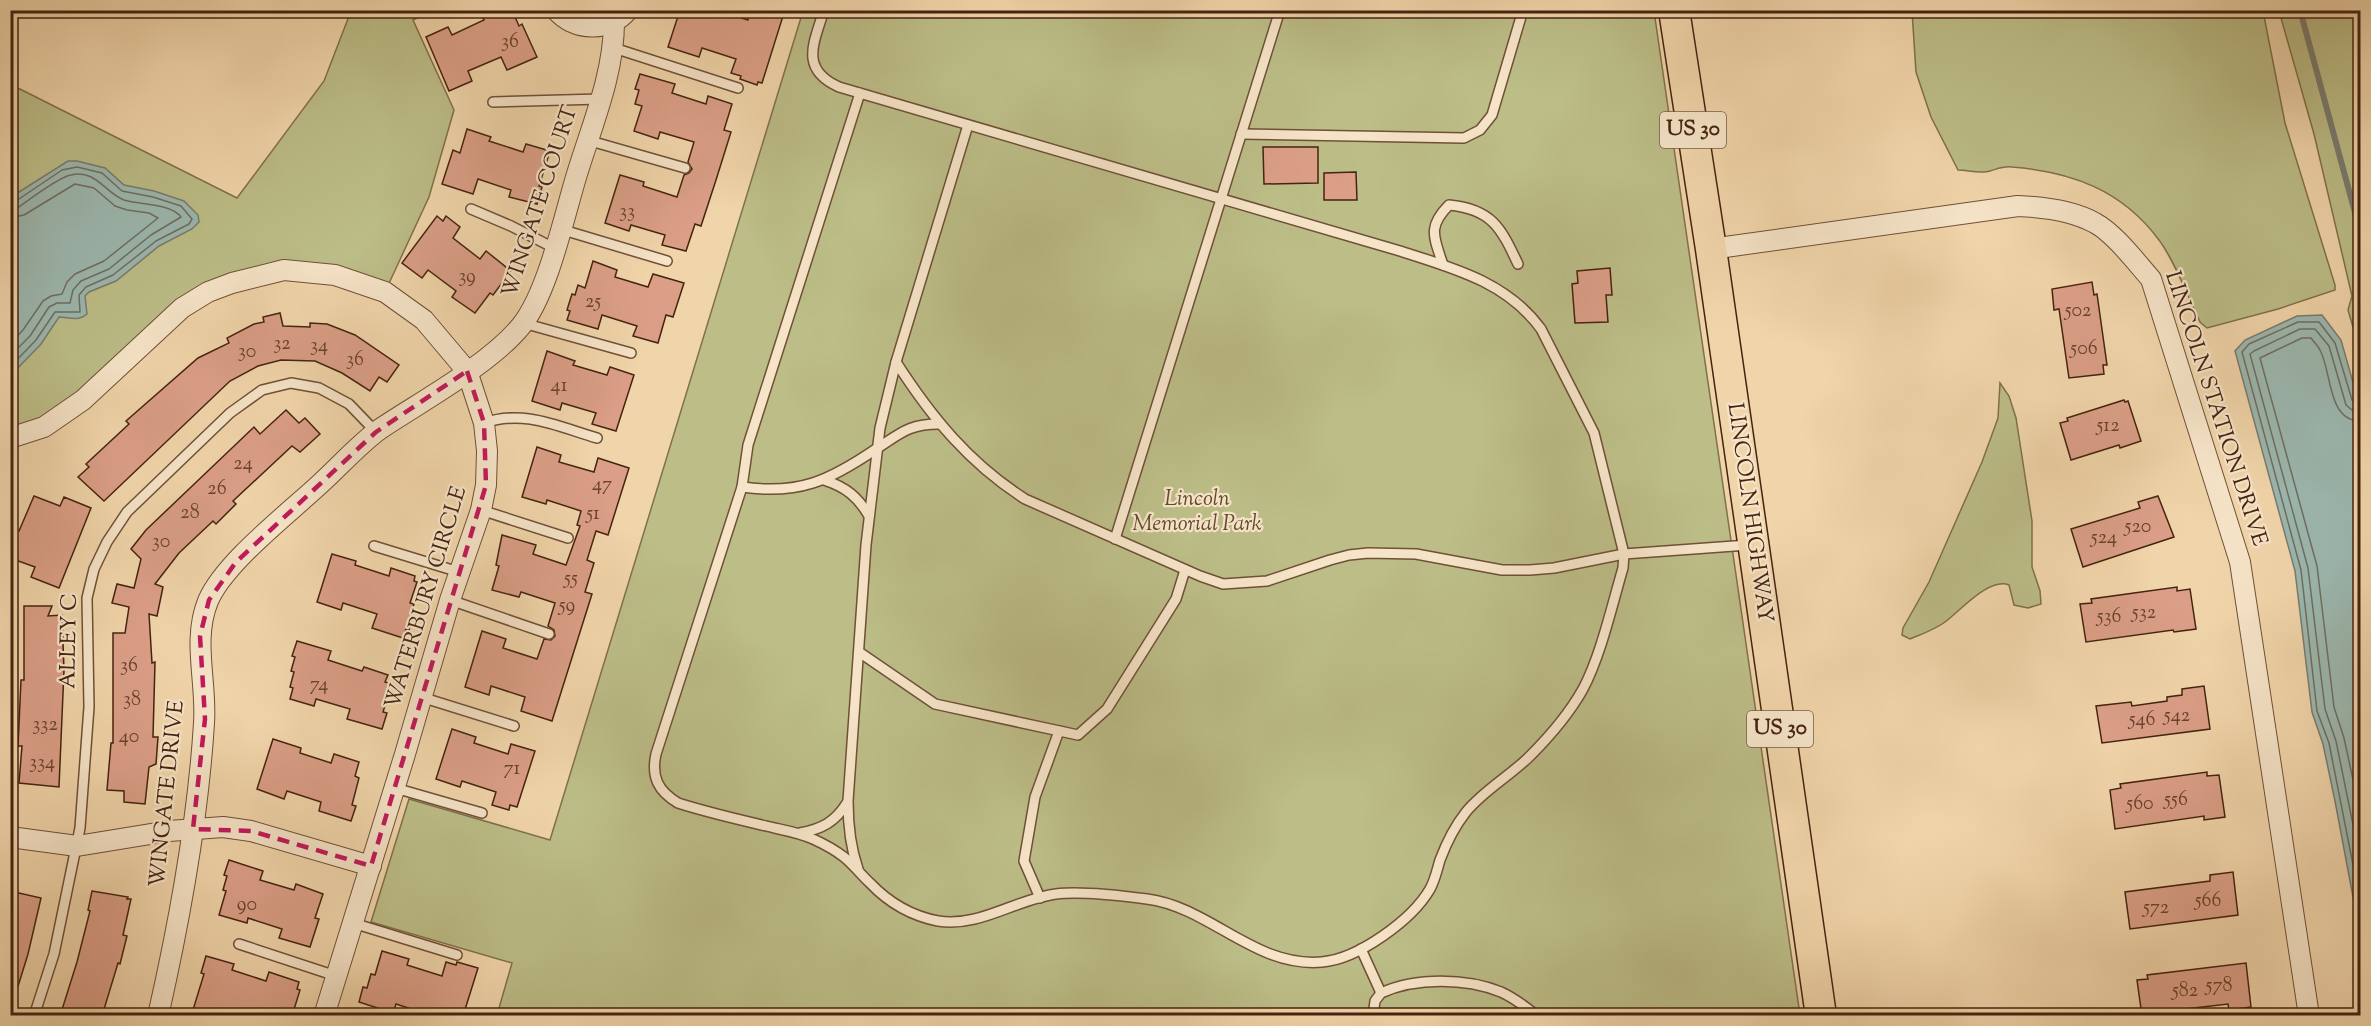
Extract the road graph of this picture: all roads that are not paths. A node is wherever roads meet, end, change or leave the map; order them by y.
1 (556, 10) edge
2 (824, 10) edge
3 (1280, 10) edge
4 (1523, 10) edge
5 (1674, 10) edge
6 (621, 16) edge
7 (614, 48) junction
8 (738, 88) dead end
9 (860, 93) junction
10 (600, 99) junction
11 (493, 102) dead end
12 (968, 125) junction
13 (1241, 134) junction
14 (587, 140) junction
15 (685, 168) dead end
16 (1221, 199) junction
17 (471, 209) dead end
18 (557, 239) junction
19 (1711, 249) junction
20 (667, 261) dead end
21 (1518, 264) dead end
22 (1443, 265) junction
23 (523, 323) junction
24 (631, 353) dead end
25 (896, 362) junction
26 (467, 371) junction
27 (484, 423) junction
28 (939, 424) junction
29 (376, 432) junction
30 (10, 438) edge
31 (597, 438) dead end
32 (877, 449) junction
33 (824, 480) junction
34 (742, 487) junction
35 (481, 510) junction
36 (869, 516) junction
37 (568, 538) dead end
38 (1116, 539) junction
39 (1754, 544) junction
40 (374, 546) dead end
41 (1624, 554) junction
42 (1185, 570) junction
43 (459, 573) junction
44 (450, 600) junction
45 (549, 634) dead end
46 (859, 652) junction
47 (421, 697) junction
48 (514, 726) dead end
49 (1059, 731) junction
50 (394, 788) junction
51 (848, 801) junction
52 (483, 813) dead end
53 (193, 829) junction
54 (797, 834) junction
55 (10, 837) edge
56 (77, 846) junction
57 (370, 866) junction
58 (859, 870) junction
59 (1040, 898) junction
60 (353, 922) junction
61 (239, 944) dead end
62 (1360, 949) junction
63 (457, 955) dead end
64 (336, 976) junction
65 (1381, 993) junction
66 (327, 1014) edge
67 (34, 1016) edge
68 (158, 1016) edge
69 (1373, 1016) edge
70 (1537, 1016) edge
71 (1821, 1016) edge
72 (2309, 1016) edge

1 - 6 street, WINGATE COURT
2 - 9 lane
3 - 13 lane
4 - 13 lane
5 - 19 main road, LINCOLN HIGHWAY / US 30
6 - 7 street, WINGATE COURT
7 - 8 lane
7 - 10 street, WINGATE COURT
9 - 12 lane
9 - 34 lane
10 - 11 lane
10 - 14 street, WINGATE COURT
12 - 16 lane
12 - 25 lane
13 - 16 lane
14 - 15 lane
14 - 18 street, WINGATE COURT
16 - 22 lane
16 - 38 lane
17 - 18 lane
18 - 20 lane
18 - 23 street, WINGATE COURT
19 - 39 main road, LINCOLN HIGHWAY / US 30
19 - 72 street, LINCOLN STATION DRIVE
21 - 22 lane
22 - 41 lane
23 - 24 lane
23 - 26 street, WINGATE COURT
25 - 28 lane
25 - 32 lane
26 - 27 street, WATERBURY CIRCLE
26 - 29 street, WINGATE DRIVE
26 - 30 street, WATERBURY CIRCLE
27 - 31 lane
27 - 35 street, WATERBURY CIRCLE
28 - 32 lane
28 - 38 lane
29 - 53 street, WINGATE DRIVE
29 - 56 lane, ALLEY C
32 - 33 lane
32 - 36 lane
33 - 34 lane
33 - 36 lane
34 - 54 lane
35 - 37 lane
35 - 43 street, WATERBURY CIRCLE
36 - 46 lane
38 - 42 lane
39 - 41 lane
39 - 71 main road, LINCOLN HIGHWAY / US 30
40 - 43 lane
41 - 42 lane
41 - 62 lane
42 - 49 lane
43 - 44 street, WATERBURY CIRCLE
44 - 45 lane
44 - 47 street, WATERBURY CIRCLE
46 - 49 lane
46 - 51 lane
47 - 48 lane
47 - 50 street, WATERBURY CIRCLE
49 - 59 lane
50 - 52 lane
50 - 57 street, WATERBURY CIRCLE
51 - 54 lane
51 - 58 lane
53 - 56 street
53 - 57 street
53 - 68 street, WINGATE DRIVE
54 - 58 lane
55 - 56 street
56 - 67 lane, ALLEY C
57 - 60 street, WATERBURY CIRCLE
58 - 59 lane
59 - 62 lane
60 - 63 lane
60 - 64 street, WATERBURY CIRCLE
61 - 64 lane
62 - 65 lane
64 - 66 street, WATERBURY CIRCLE
65 - 69 lane
65 - 70 lane

